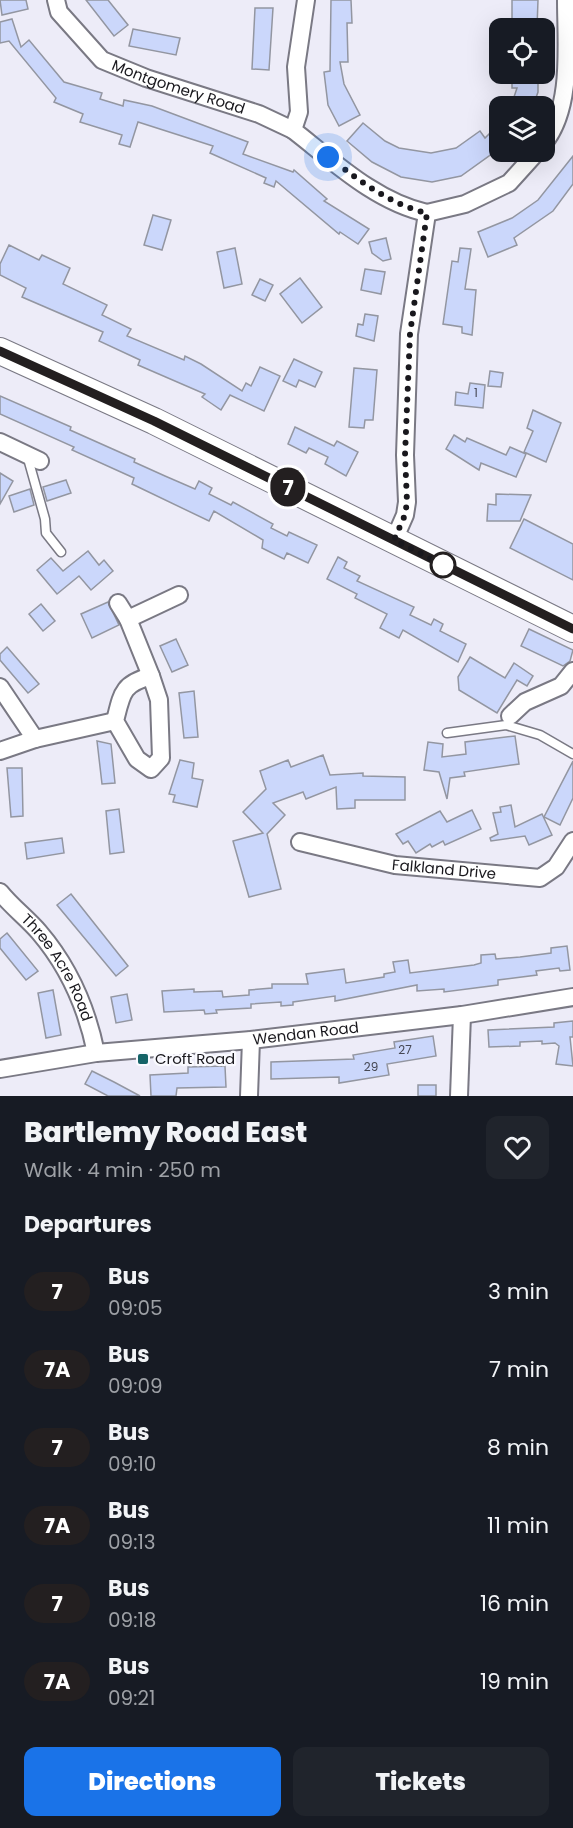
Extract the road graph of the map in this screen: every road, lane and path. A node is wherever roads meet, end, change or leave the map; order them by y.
1 (56, 0) edge
2 (306, 0) edge
3 (566, 0) edge
4 (555, 124) edge
5 (293, 130) junction
6 (528, 162) edge
7 (427, 213) junction
8 (0, 351) edge
9 (0, 442) edge
10 (34, 458) joint
11 (394, 540) junction
12 (61, 552) dead end
13 (179, 595) dead end
14 (118, 603) dead end
15 (128, 619) junction
16 (573, 629) edge
17 (573, 670) edge
18 (152, 676) junction
19 (0, 687) edge
20 (510, 716) dead end
21 (115, 721) junction
22 (447, 733) dead end
23 (35, 739) junction
24 (0, 751) edge
25 (573, 754) edge
26 (573, 841) edge
27 (300, 842) dead end
28 (0, 892) edge
29 (573, 997) edge
30 (462, 1015) junction
31 (251, 1040) junction
32 (96, 1053) junction
33 (0, 1069) edge
34 (249, 1096) edge
35 (459, 1096) edge

1 - 5 street, Montgomery Road
2 - 5 street
3 - 4 street
5 - 7 street, Montgomery Road
6 - 7 street
7 - 11 street
8 - 11 main road
9 - 10 street
10 - 12 lane
11 - 16 main road
13 - 15 street
14 - 15 street
15 - 18 street
17 - 20 street
18 - 21 street
18 - 21 street
19 - 23 street
21 - 23 street
22 - 25 lane
23 - 24 street
26 - 27 street, Falkland Drive
28 - 32 street, Three Acre Road
29 - 30 street, Wendan Road
30 - 31 street, Wendan Road
30 - 35 street
31 - 32 street, Wendan Road
31 - 34 street
32 - 33 street, Wendan Road

